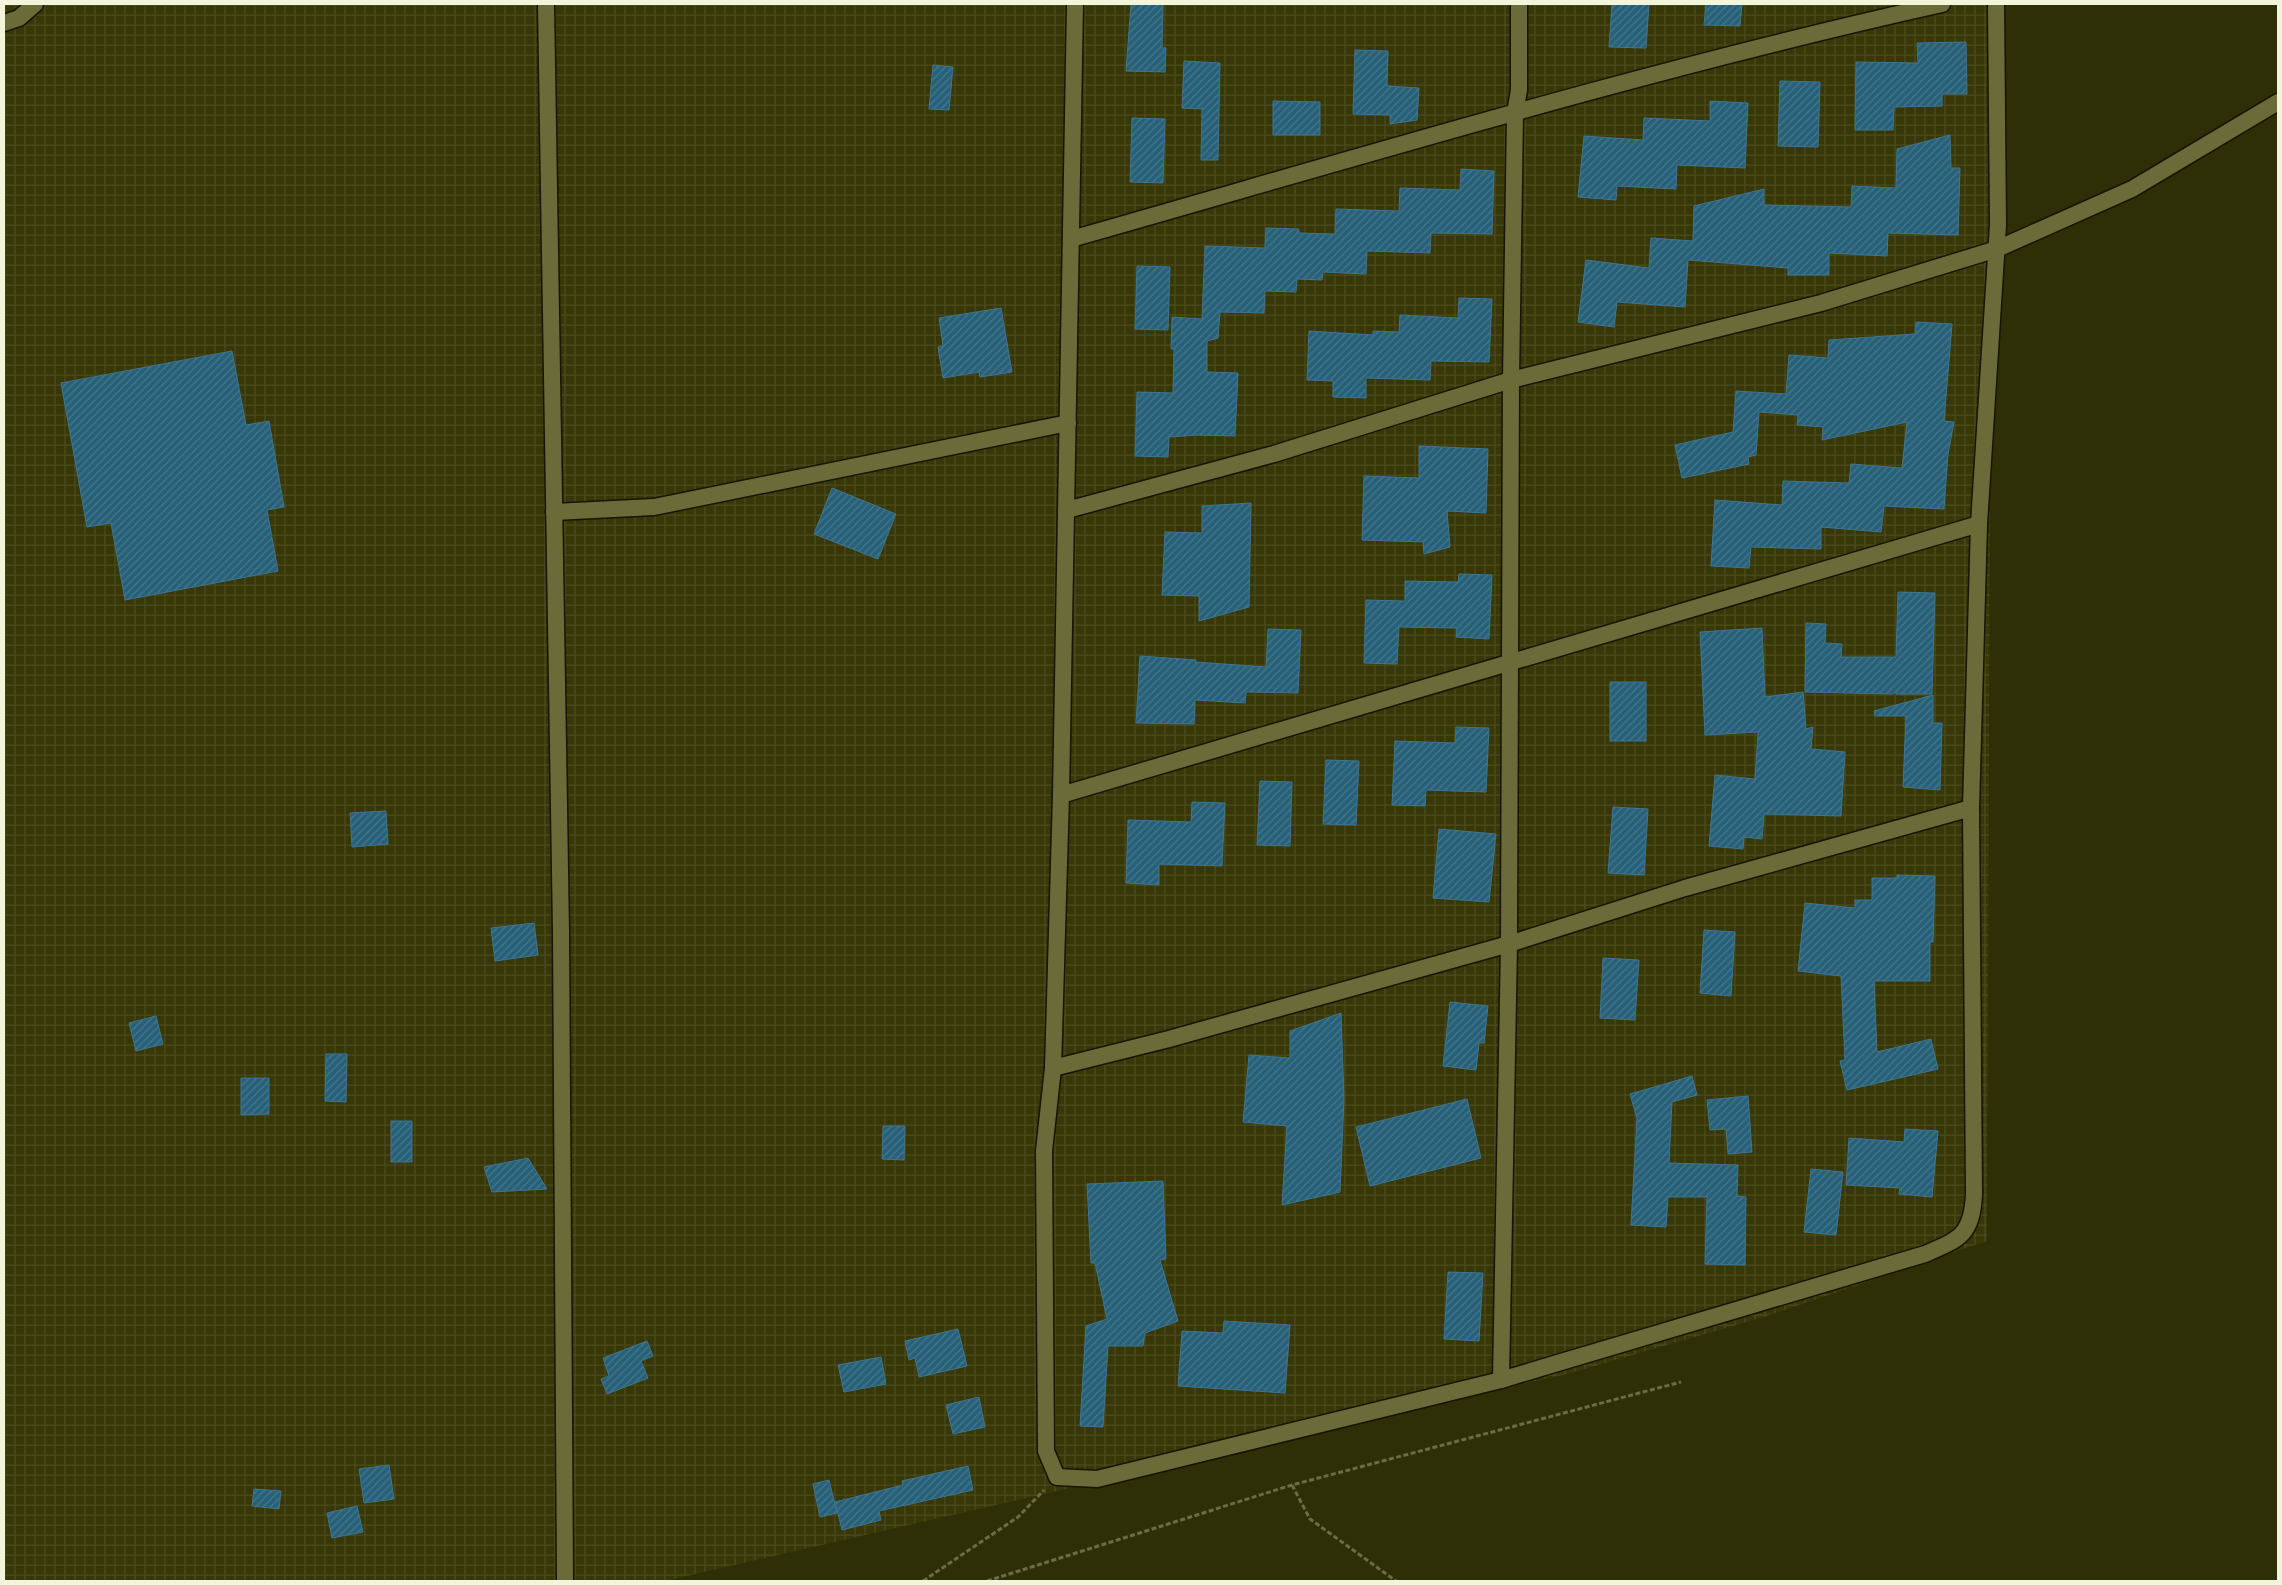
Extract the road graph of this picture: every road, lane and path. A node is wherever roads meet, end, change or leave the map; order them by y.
1 (35, 4) edge
2 (546, 4) edge
3 (1075, 4) edge
4 (1519, 4) edge
5 (1942, 4) edge
6 (1996, 4) edge
7 (4, 23) edge
8 (2278, 102) edge
9 (1515, 112) junction
10 (1071, 239) junction
11 (1996, 249) junction
12 (1511, 380) junction
13 (1068, 423) junction
14 (1067, 510) junction
15 (554, 512) junction
16 (1979, 524) junction
17 (1510, 664) junction
18 (1061, 795) junction
19 (1971, 808) junction
20 (1509, 944) junction
21 (1053, 1068) junction
22 (1501, 1380) junction
23 (1680, 1382) dead end
24 (1057, 1477) junction
25 (1292, 1485) junction
26 (565, 1581) edge
27 (923, 1581) edge
28 (987, 1581) edge
29 (1396, 1581) edge

1 - 7 street
2 - 15 street
3 - 10 street
4 - 9 street
5 - 9 street
6 - 11 street
8 - 11 street
9 - 10 street
9 - 12 street
10 - 13 street
11 - 12 street
11 - 16 street
12 - 14 street
12 - 17 street
13 - 14 street
13 - 15 street
14 - 18 street
15 - 26 street
16 - 17 street
16 - 19 street
17 - 18 street
17 - 20 street
18 - 21 street
19 - 20 street
19 - 22 street
20 - 21 street
20 - 22 street
21 - 24 street
22 - 24 street
23 - 25 path
24 - 27 path
25 - 28 path
25 - 29 path

